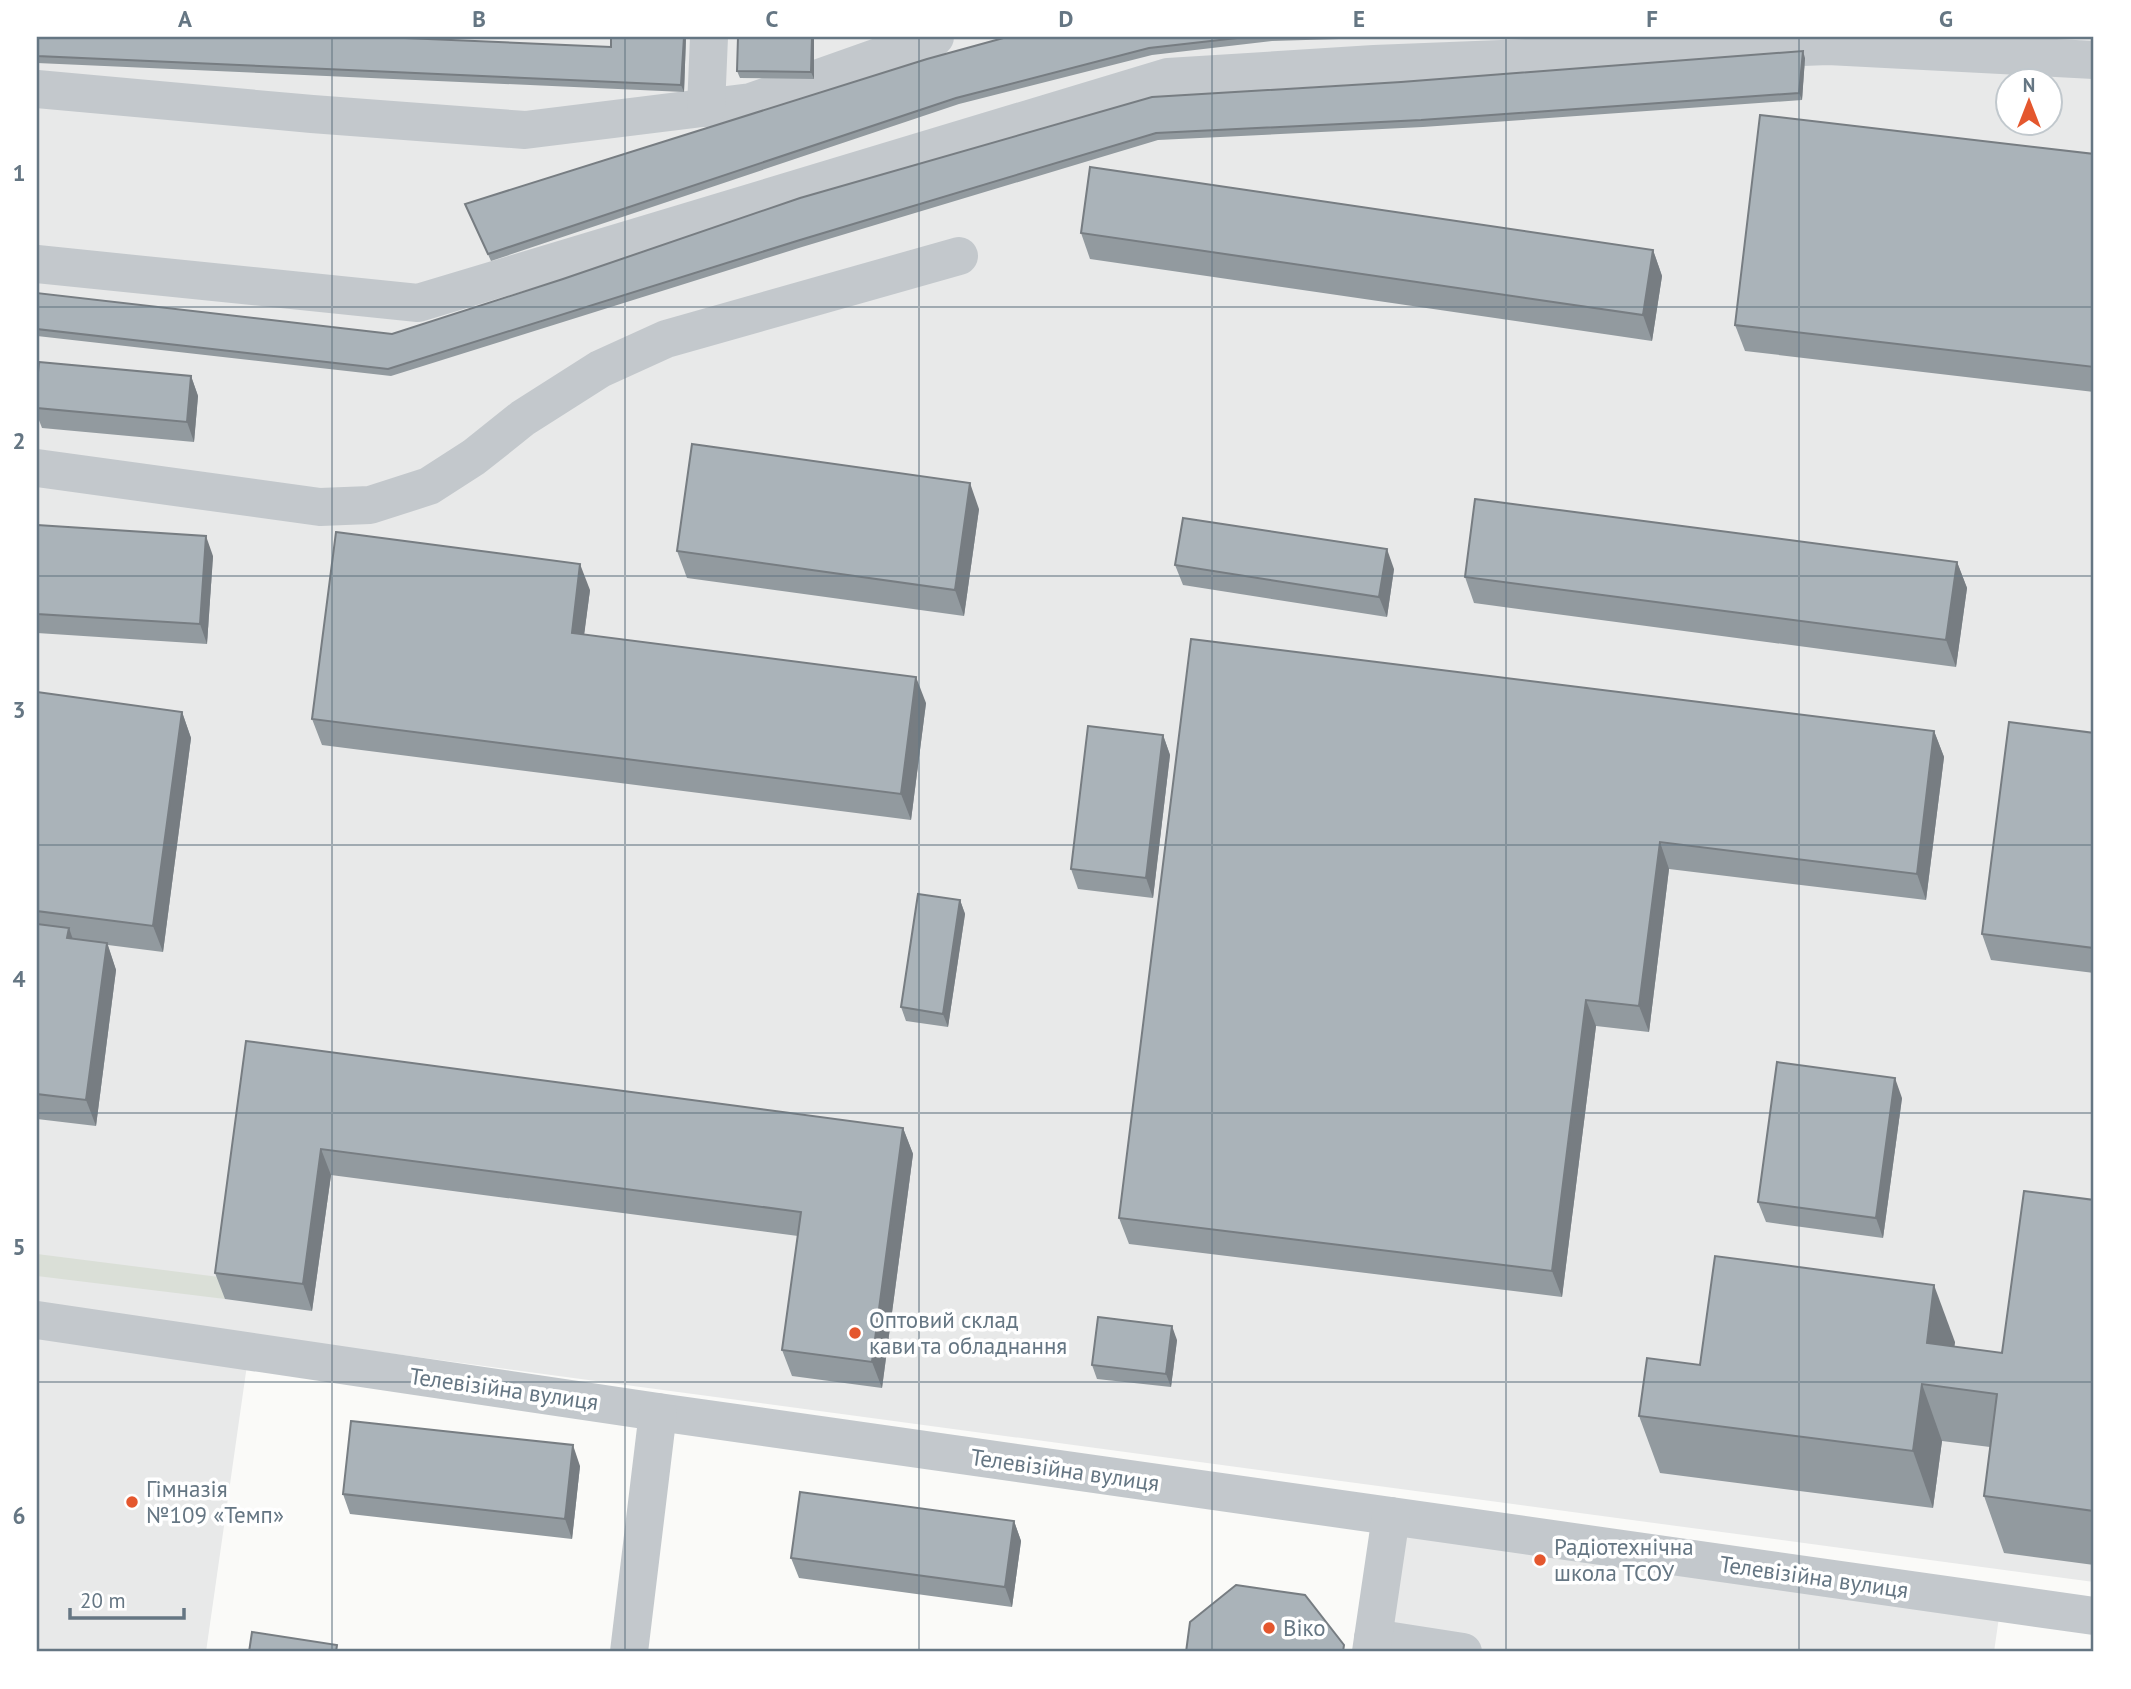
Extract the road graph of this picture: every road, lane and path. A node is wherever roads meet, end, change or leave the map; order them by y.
1 (709, 37) edge
2 (935, 37) edge
3 (839, 54) edge
4 (2094, 60) edge
5 (37, 89) edge
6 (706, 108) junction
7 (959, 256) dead end
8 (37, 264) edge
9 (37, 468) edge
10 (37, 1320) edge
11 (658, 1412) junction
12 (1391, 1516) junction
13 (2094, 1616) edge
14 (1372, 1645) edge
15 (629, 1652) edge
16 (1463, 1652) edge

1 - 6 street
2 - 3 street
3 - 6 street
4 - 8 street
5 - 6 street
7 - 9 street
10 - 11 street, Телевізійна вулиця
11 - 12 street, Телевізійна вулиця
11 - 15 street
12 - 13 street, Телевізійна вулиця
12 - 14 street
14 - 16 street

